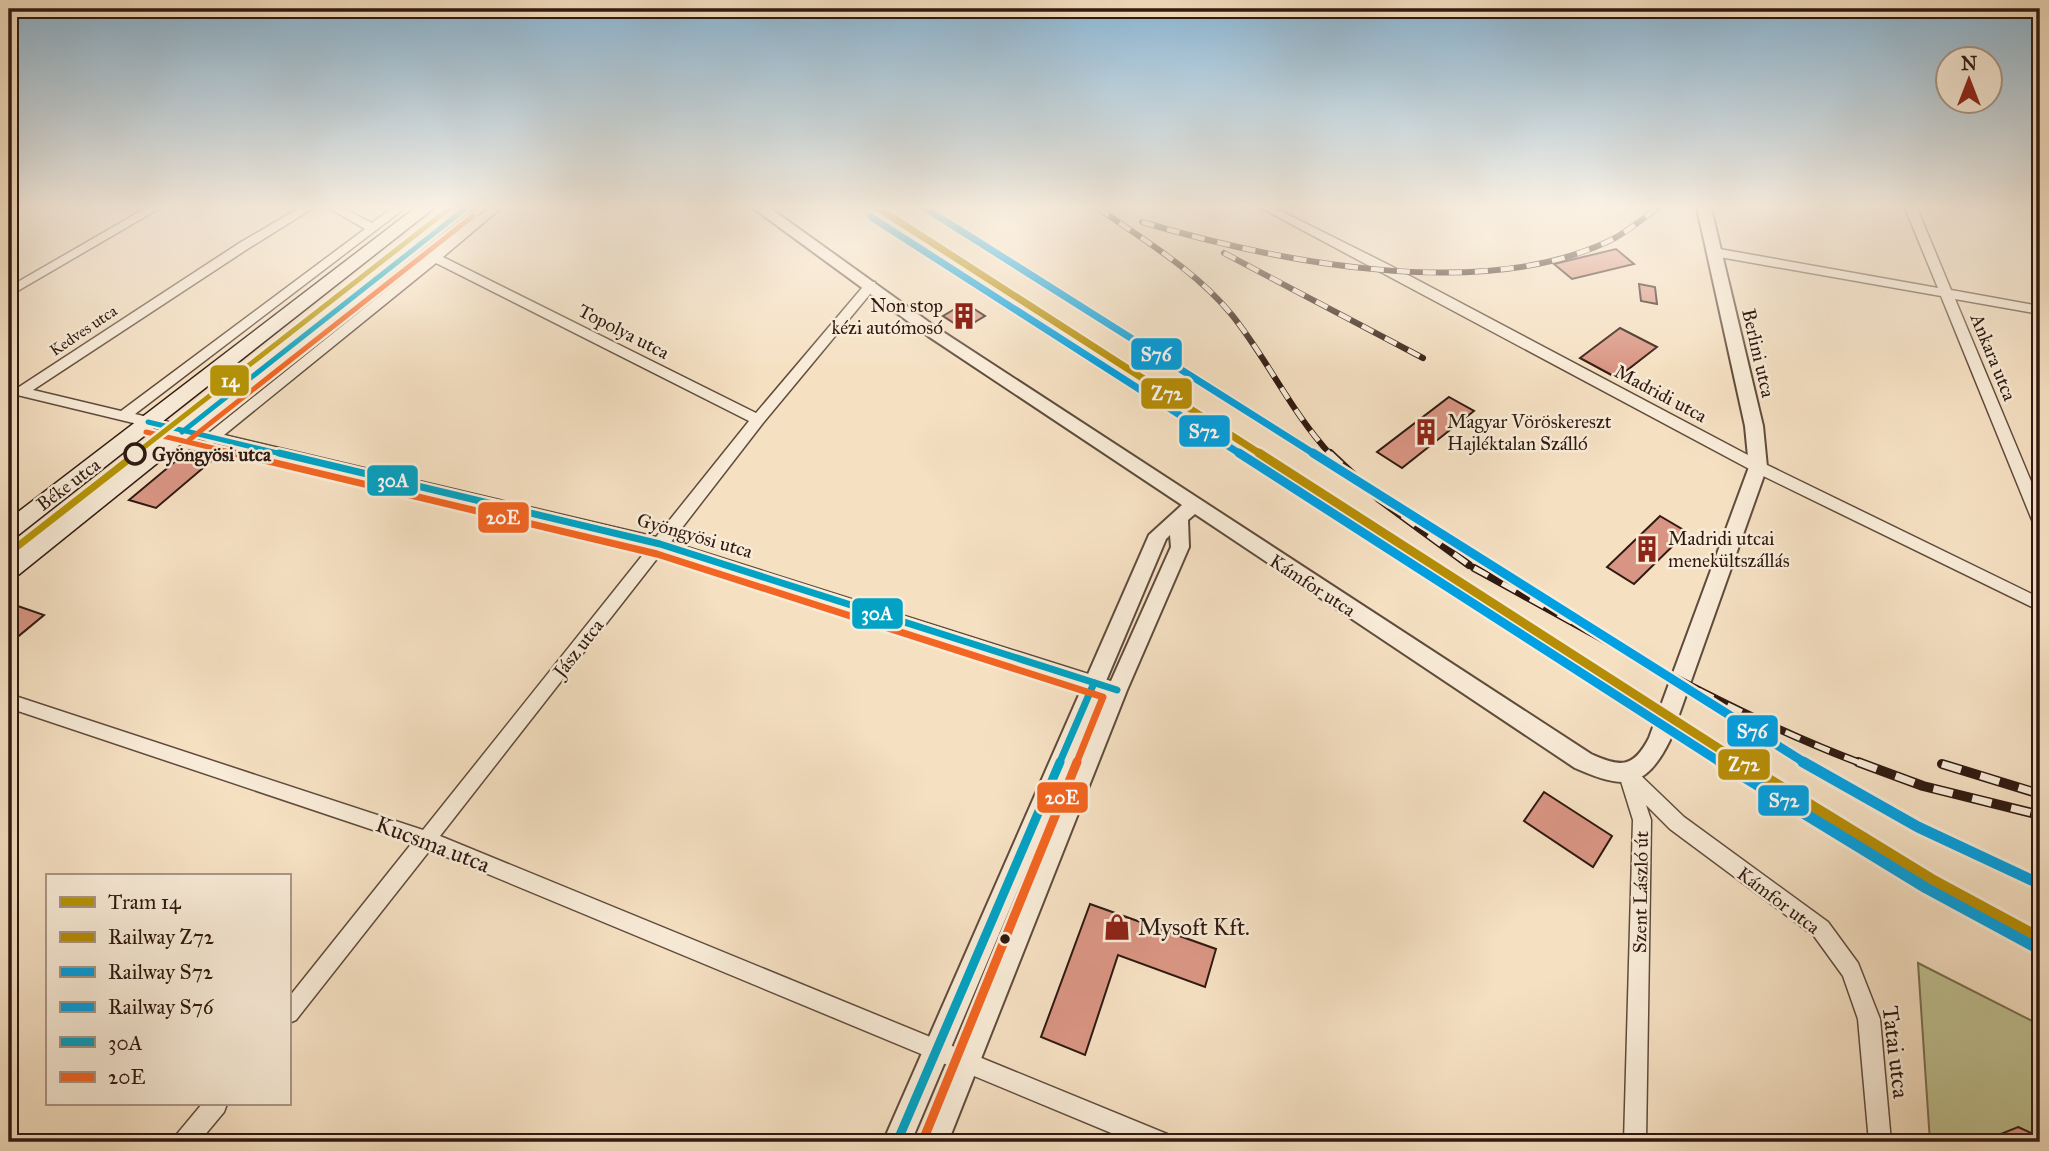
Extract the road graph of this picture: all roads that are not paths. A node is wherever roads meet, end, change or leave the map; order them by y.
1 (62, 262) edge
2 (219, 262) edge
3 (328, 262) edge
4 (356, 262) edge
5 (398, 262) edge
6 (431, 262) edge
7 (443, 262) edge
8 (837, 262) edge
9 (1372, 262) edge
10 (1716, 262) edge
11 (1768, 262) edge
12 (1934, 262) edge
13 (871, 285) junction
14 (9, 292) edge
15 (1947, 294) junction
16 (2040, 310) edge
17 (15, 391) edge
18 (123, 416) junction
19 (758, 420) junction
20 (148, 422) junction
21 (182, 432) junction
22 (210, 439) junction
23 (1758, 467) junction
24 (1186, 512) junction
25 (2040, 520) edge
26 (9, 530) edge
27 (660, 544) junction
28 (9, 570) edge
29 (2040, 605) edge
30 (1094, 683) junction
31 (1117, 690) junction
32 (9, 701) edge
33 (1628, 775) junction
34 (428, 840) junction
35 (1851, 970) joint
36 (290, 1012) edge
37 (937, 1051) junction
38 (967, 1062) junction
39 (214, 1106) edge
40 (185, 1142) edge
41 (897, 1142) edge
42 (934, 1142) edge
43 (1158, 1142) edge
44 (1635, 1142) edge
45 (1880, 1142) edge

1 - 14 street
2 - 17 street, Kedves utca
3 - 18 street
4 - 20 main road, Béke utca
5 - 21 main road, Béke utca
6 - 22 street
7 - 19 street, Topolya utca
8 - 13 street, Kámfor utca
9 - 23 street, Madridi utca
10 - 23 street, Berlini utca
11 - 15 street
12 - 15 street, Ankara utca
13 - 19 street, Jász utca
13 - 24 street, Kámfor utca
15 - 16 street
15 - 25 street, Ankara utca
17 - 18 street, Gyöngyösi utca
18 - 20 street, Gyöngyösi utca
19 - 27 street, Jász utca
20 - 21 street, Gyöngyösi utca
20 - 26 main road, Béke utca
21 - 22 street, Gyöngyösi utca
21 - 28 main road, Béke utca
22 - 27 street, Gyöngyösi utca
23 - 29 street, Madridi utca
23 - 33 street
24 - 30 street
24 - 31 street
24 - 33 street, Kámfor utca
27 - 30 street, Gyöngyösi utca
27 - 34 street, Jász utca
30 - 31 street, Gyöngyösi utca
30 - 37 street
31 - 38 street
32 - 34 street, Kucsma utca
33 - 35 street, Kámfor utca
33 - 44 street, Szent László út
34 - 36 street, Jász utca
34 - 37 street, Kucsma utca
35 - 45 street, Tatai utca
37 - 38 street, Kucsma utca
37 - 41 street
38 - 42 street
38 - 43 street, Kucsma utca
39 - 40 street

